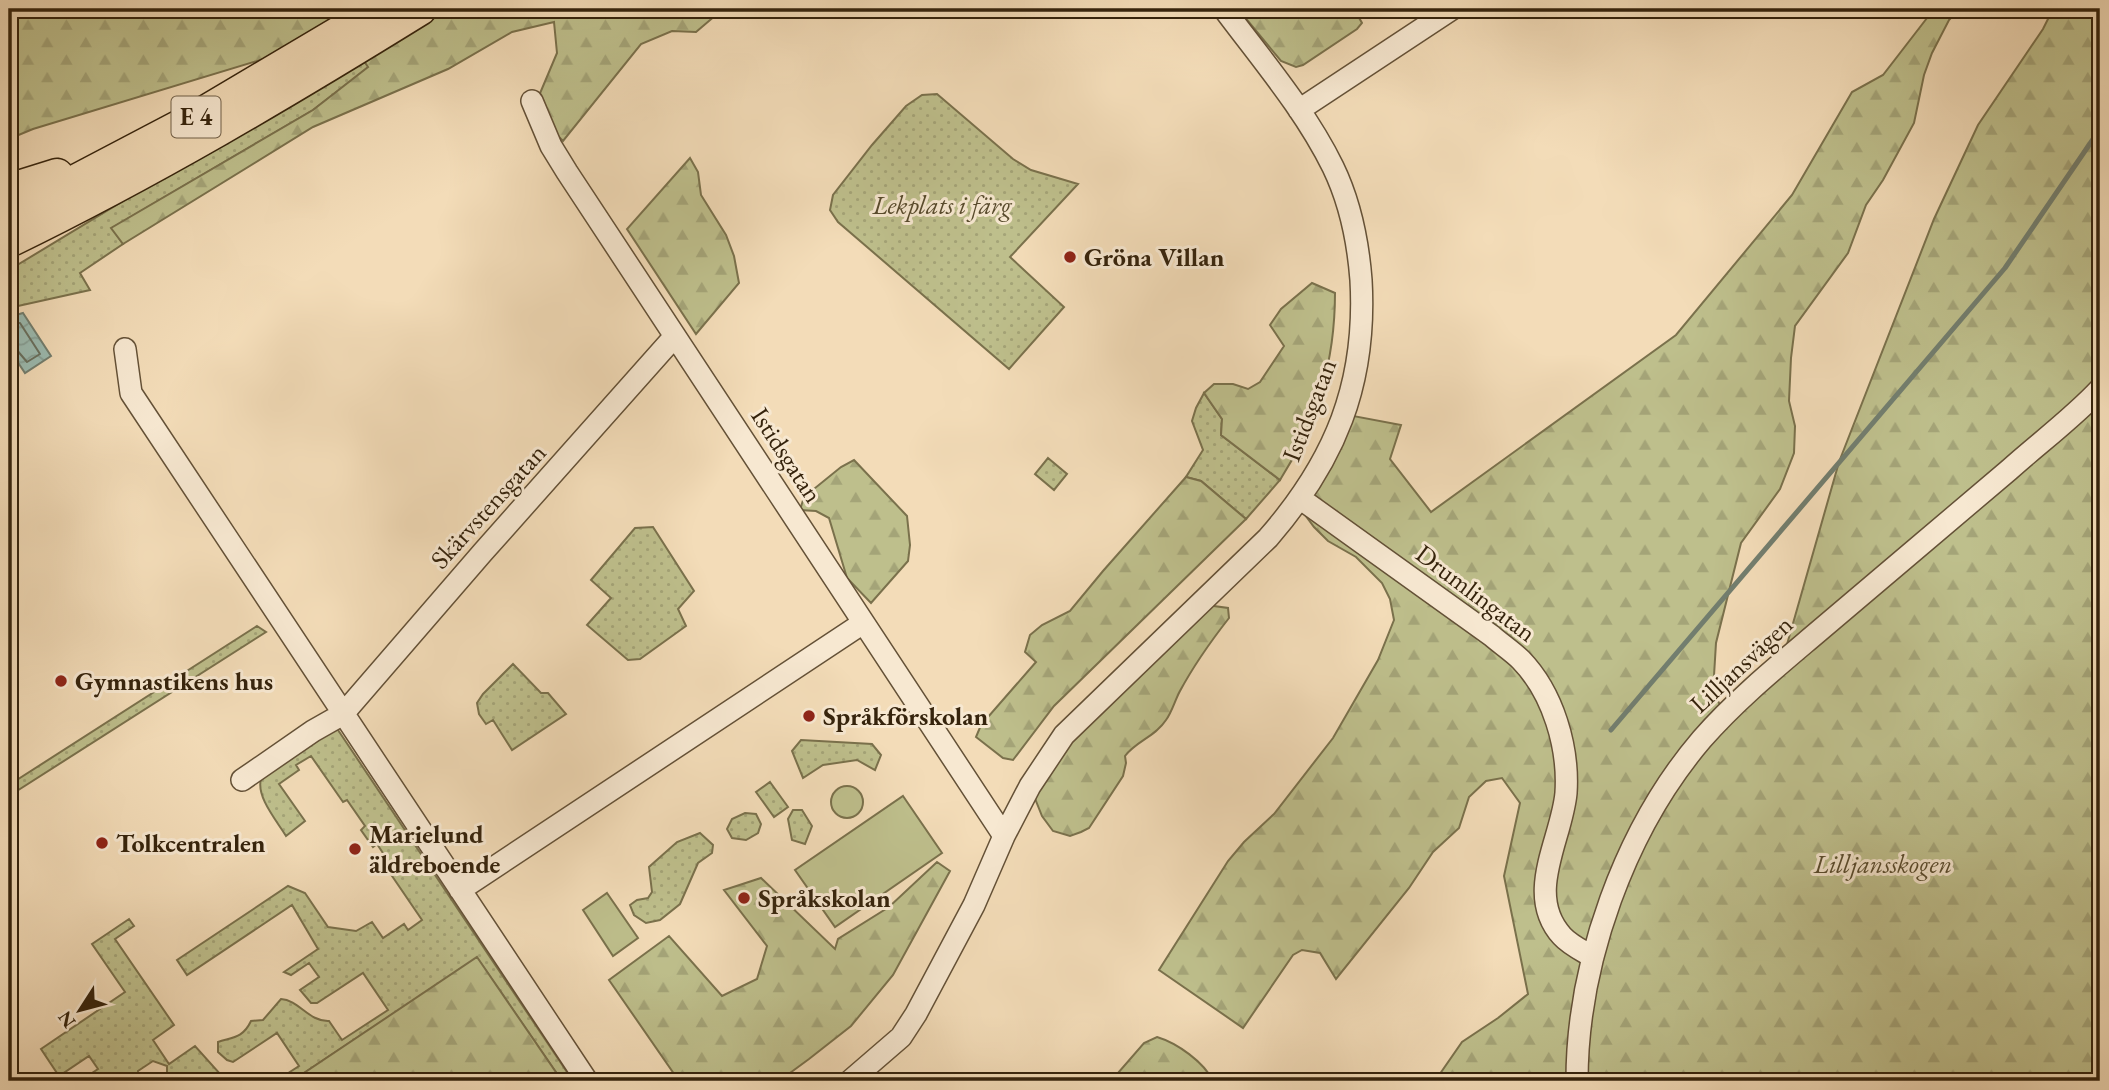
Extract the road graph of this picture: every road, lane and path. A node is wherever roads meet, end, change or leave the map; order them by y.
1 (379, 9) edge
2 (420, 9) edge
3 (1224, 9) edge
4 (1452, 9) edge
5 (532, 101) dead end
6 (1300, 110) junction
7 (119, 159) junction
8 (9, 190) edge
9 (9, 216) edge
10 (9, 241) edge
11 (676, 336) junction
12 (125, 349) dead end
13 (2100, 389) edge
14 (1301, 499) junction
15 (863, 623) junction
16 (343, 714) junction
17 (242, 780) dead end
18 (1004, 836) junction
19 (460, 890) junction
20 (1593, 957) junction
21 (587, 1081) edge
22 (850, 1081) edge
23 (1577, 1081) edge

1 - 7 highway, E 4
2 - 10 highway, E 4
3 - 6 street, Istidsgatan
4 - 6 street
5 - 11 street, Istidsgatan
6 - 14 street, Istidsgatan
7 - 8 highway
7 - 9 highway, E 4
11 - 15 street, Istidsgatan
11 - 16 street, Skärvstensgatan
12 - 16 street
13 - 20 street, Lilljansvägen
14 - 18 street, Istidsgatan
14 - 20 street, Drumlingatan
15 - 18 street, Istidsgatan
15 - 19 street
16 - 17 street, Skärvstensgatan
16 - 19 street
18 - 22 street, Istidsgatan
19 - 21 street
20 - 23 street, Lilljansvägen

